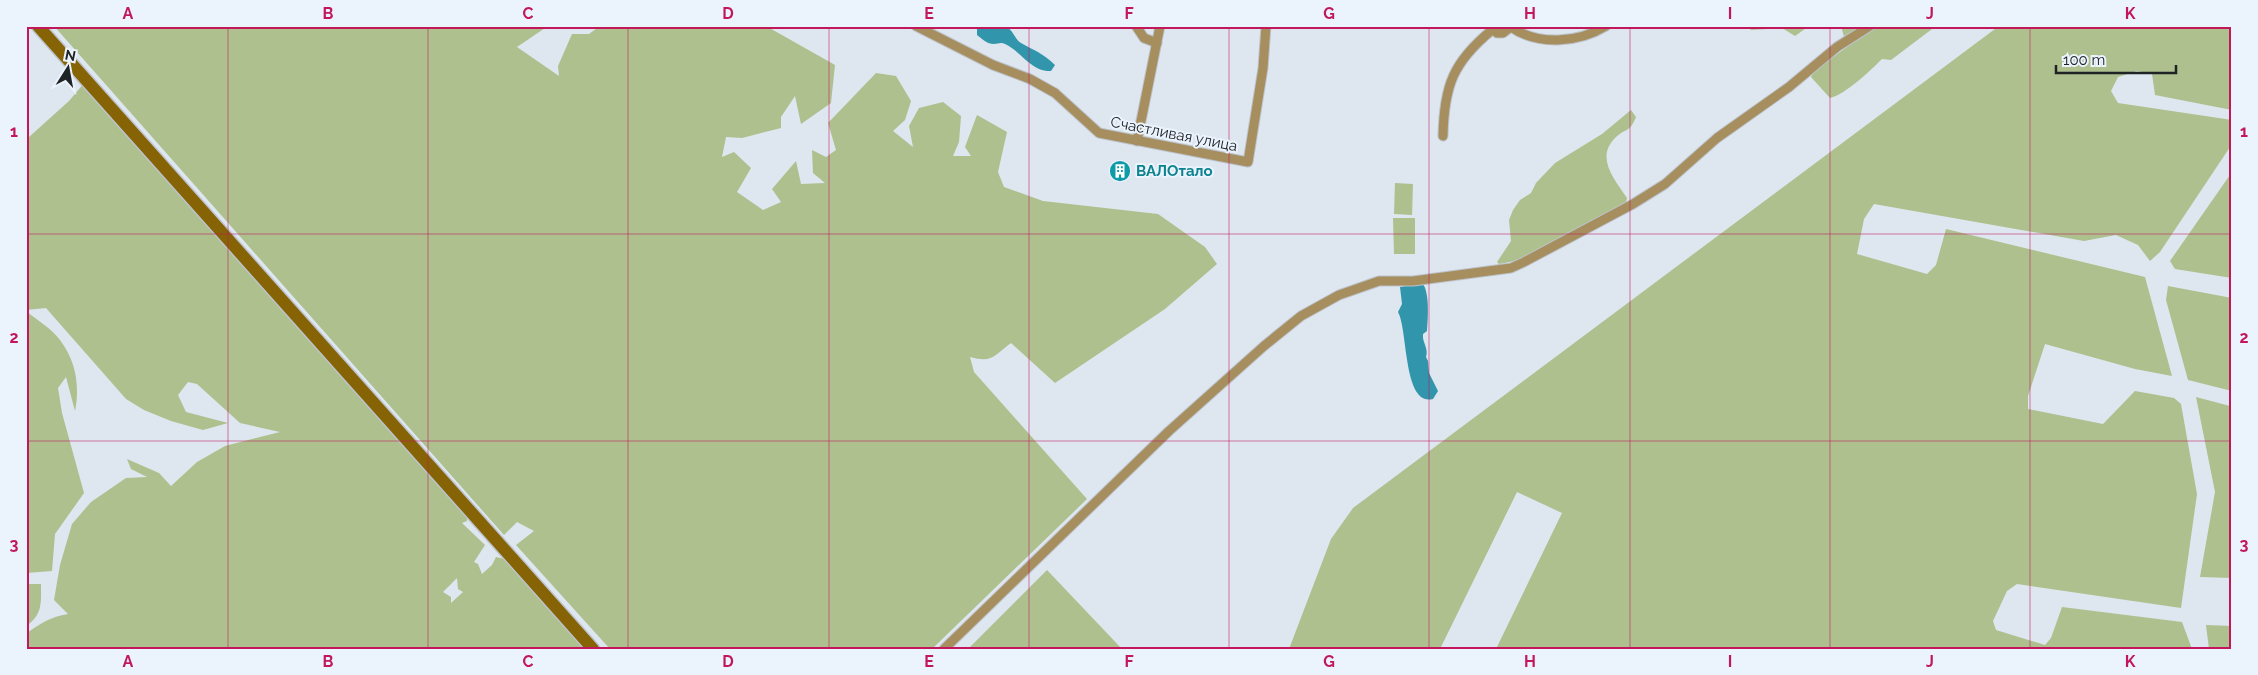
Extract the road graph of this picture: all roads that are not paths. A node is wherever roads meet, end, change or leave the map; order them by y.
1 (38, 26) edge
2 (916, 26) edge
3 (1136, 26) edge
4 (1160, 26) edge
5 (1266, 26) edge
6 (1606, 26) edge
7 (1870, 26) edge
8 (1511, 27) edge
9 (1491, 28) edge
10 (930, 30) edge
11 (1157, 43) junction
12 (1443, 136) dead end
13 (1138, 141) junction
14 (593, 649) edge
15 (944, 649) edge

1 - 14 street
2 - 10 street, Счастливая улица
3 - 11 street
4 - 11 street
5 - 13 street, Счастливая улица
6 - 8 street
7 - 15 street
8 - 9 street
9 - 12 street
10 - 13 street, Счастливая улица
11 - 13 street

